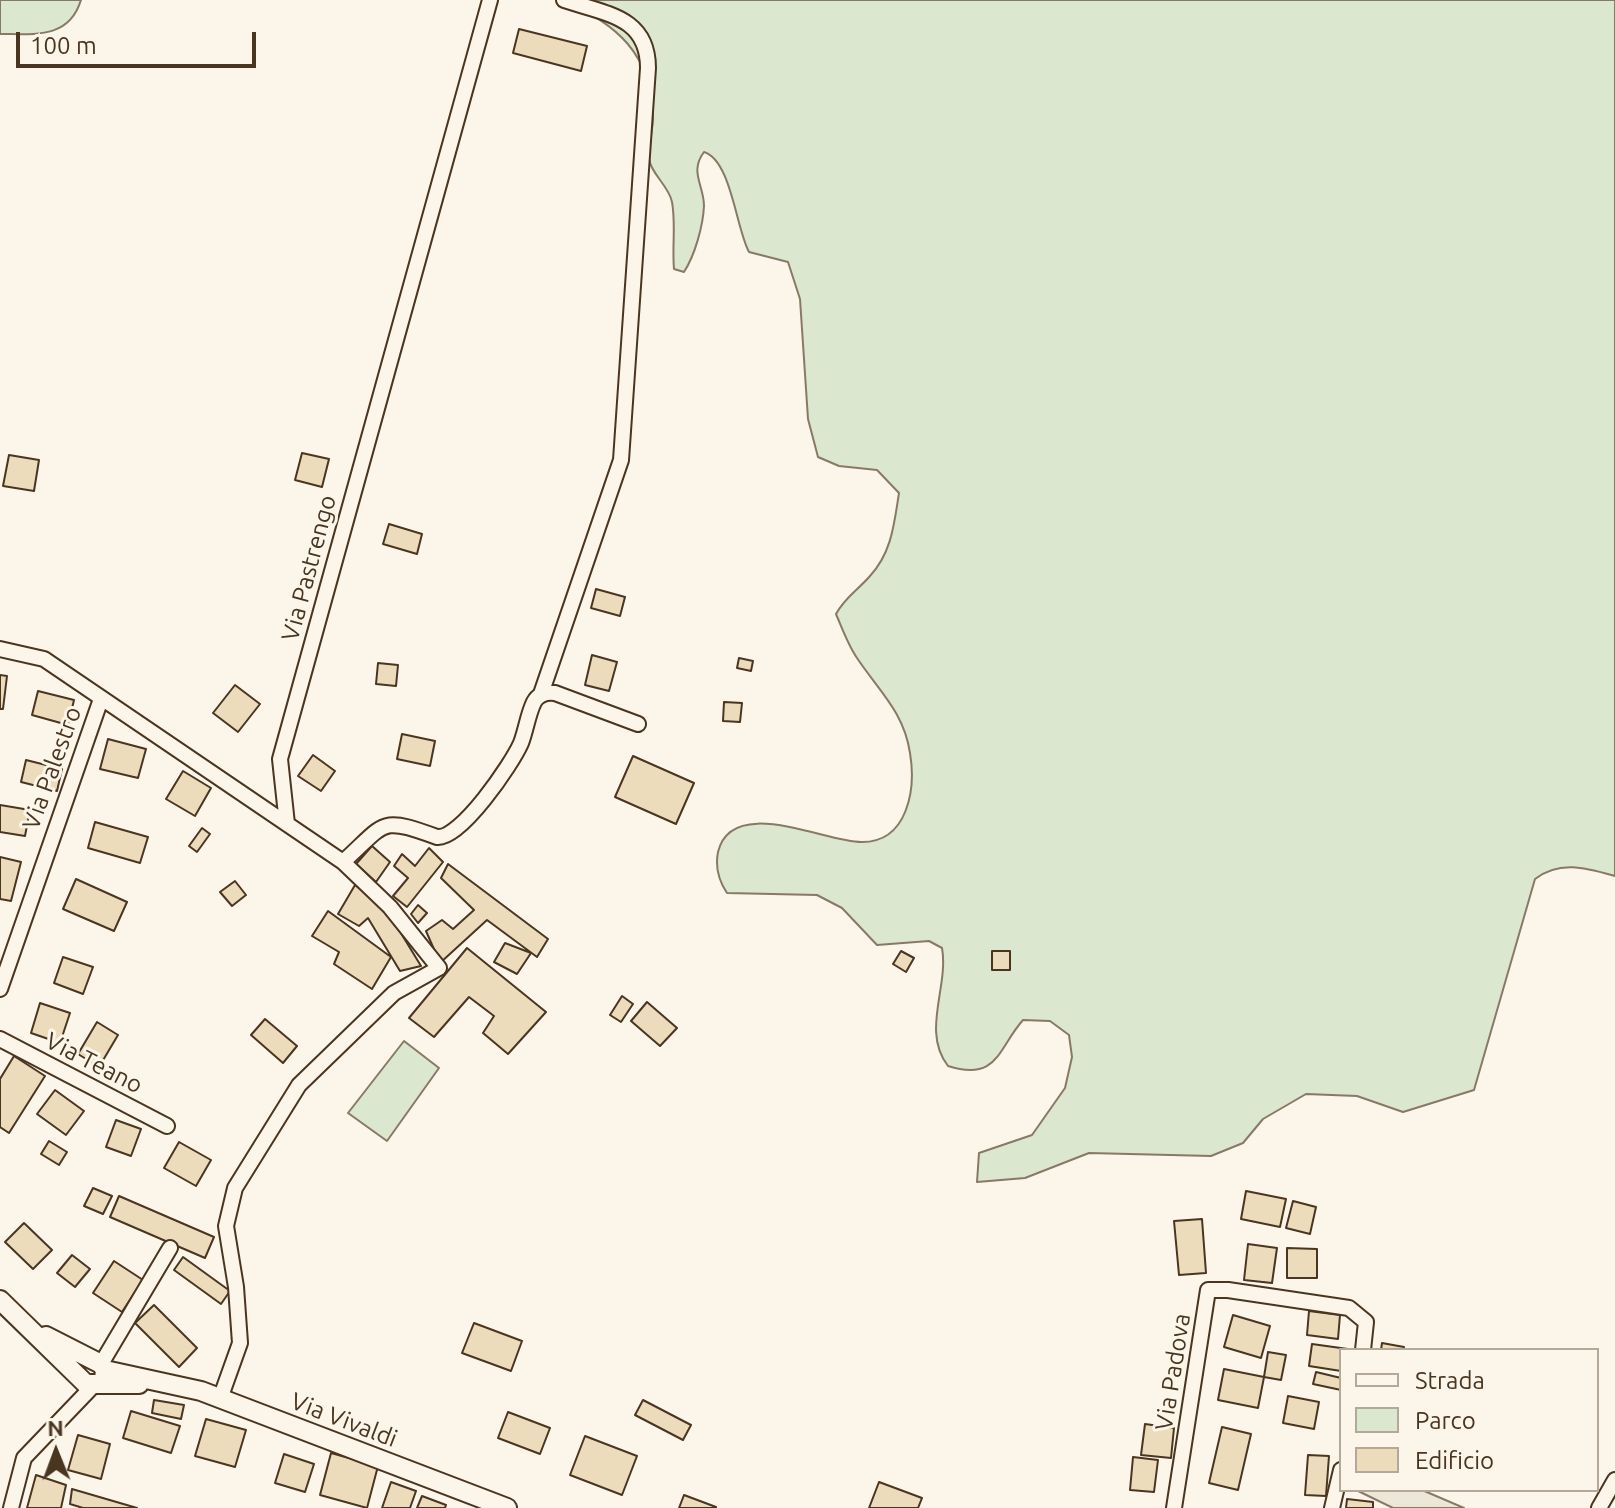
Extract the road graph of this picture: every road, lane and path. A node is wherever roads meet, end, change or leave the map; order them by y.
1 (490, 0) edge
2 (564, 0) edge
3 (0, 649) edge
4 (541, 694) junction
5 (101, 699) junction
6 (638, 724) dead end
7 (287, 824) junction
8 (343, 862) junction
9 (0, 989) edge
10 (0, 1039) edge
11 (167, 1126) dead end
12 (170, 1248) dead end
13 (0, 1300) edge
14 (1363, 1348) edge
15 (94, 1375) junction
16 (220, 1399) junction
17 (1339, 1478) edge
18 (1615, 1480) edge
19 (11, 1508) edge
20 (507, 1508) edge
21 (1174, 1508) edge
22 (1332, 1508) edge
23 (1599, 1508) edge

1 - 7 street, Via Pastrengo
2 - 4 street
3 - 5 street
4 - 6 street
4 - 8 street
5 - 7 street
5 - 9 street, Via Palestro
7 - 8 street
8 - 16 street
10 - 11 street, Via Teano
12 - 15 street
13 - 15 street
14 - 21 street, Via Padova
15 - 16 street, Via Vivaldi
15 - 19 street
16 - 20 street, Via Vivaldi
17 - 22 street
18 - 23 street

